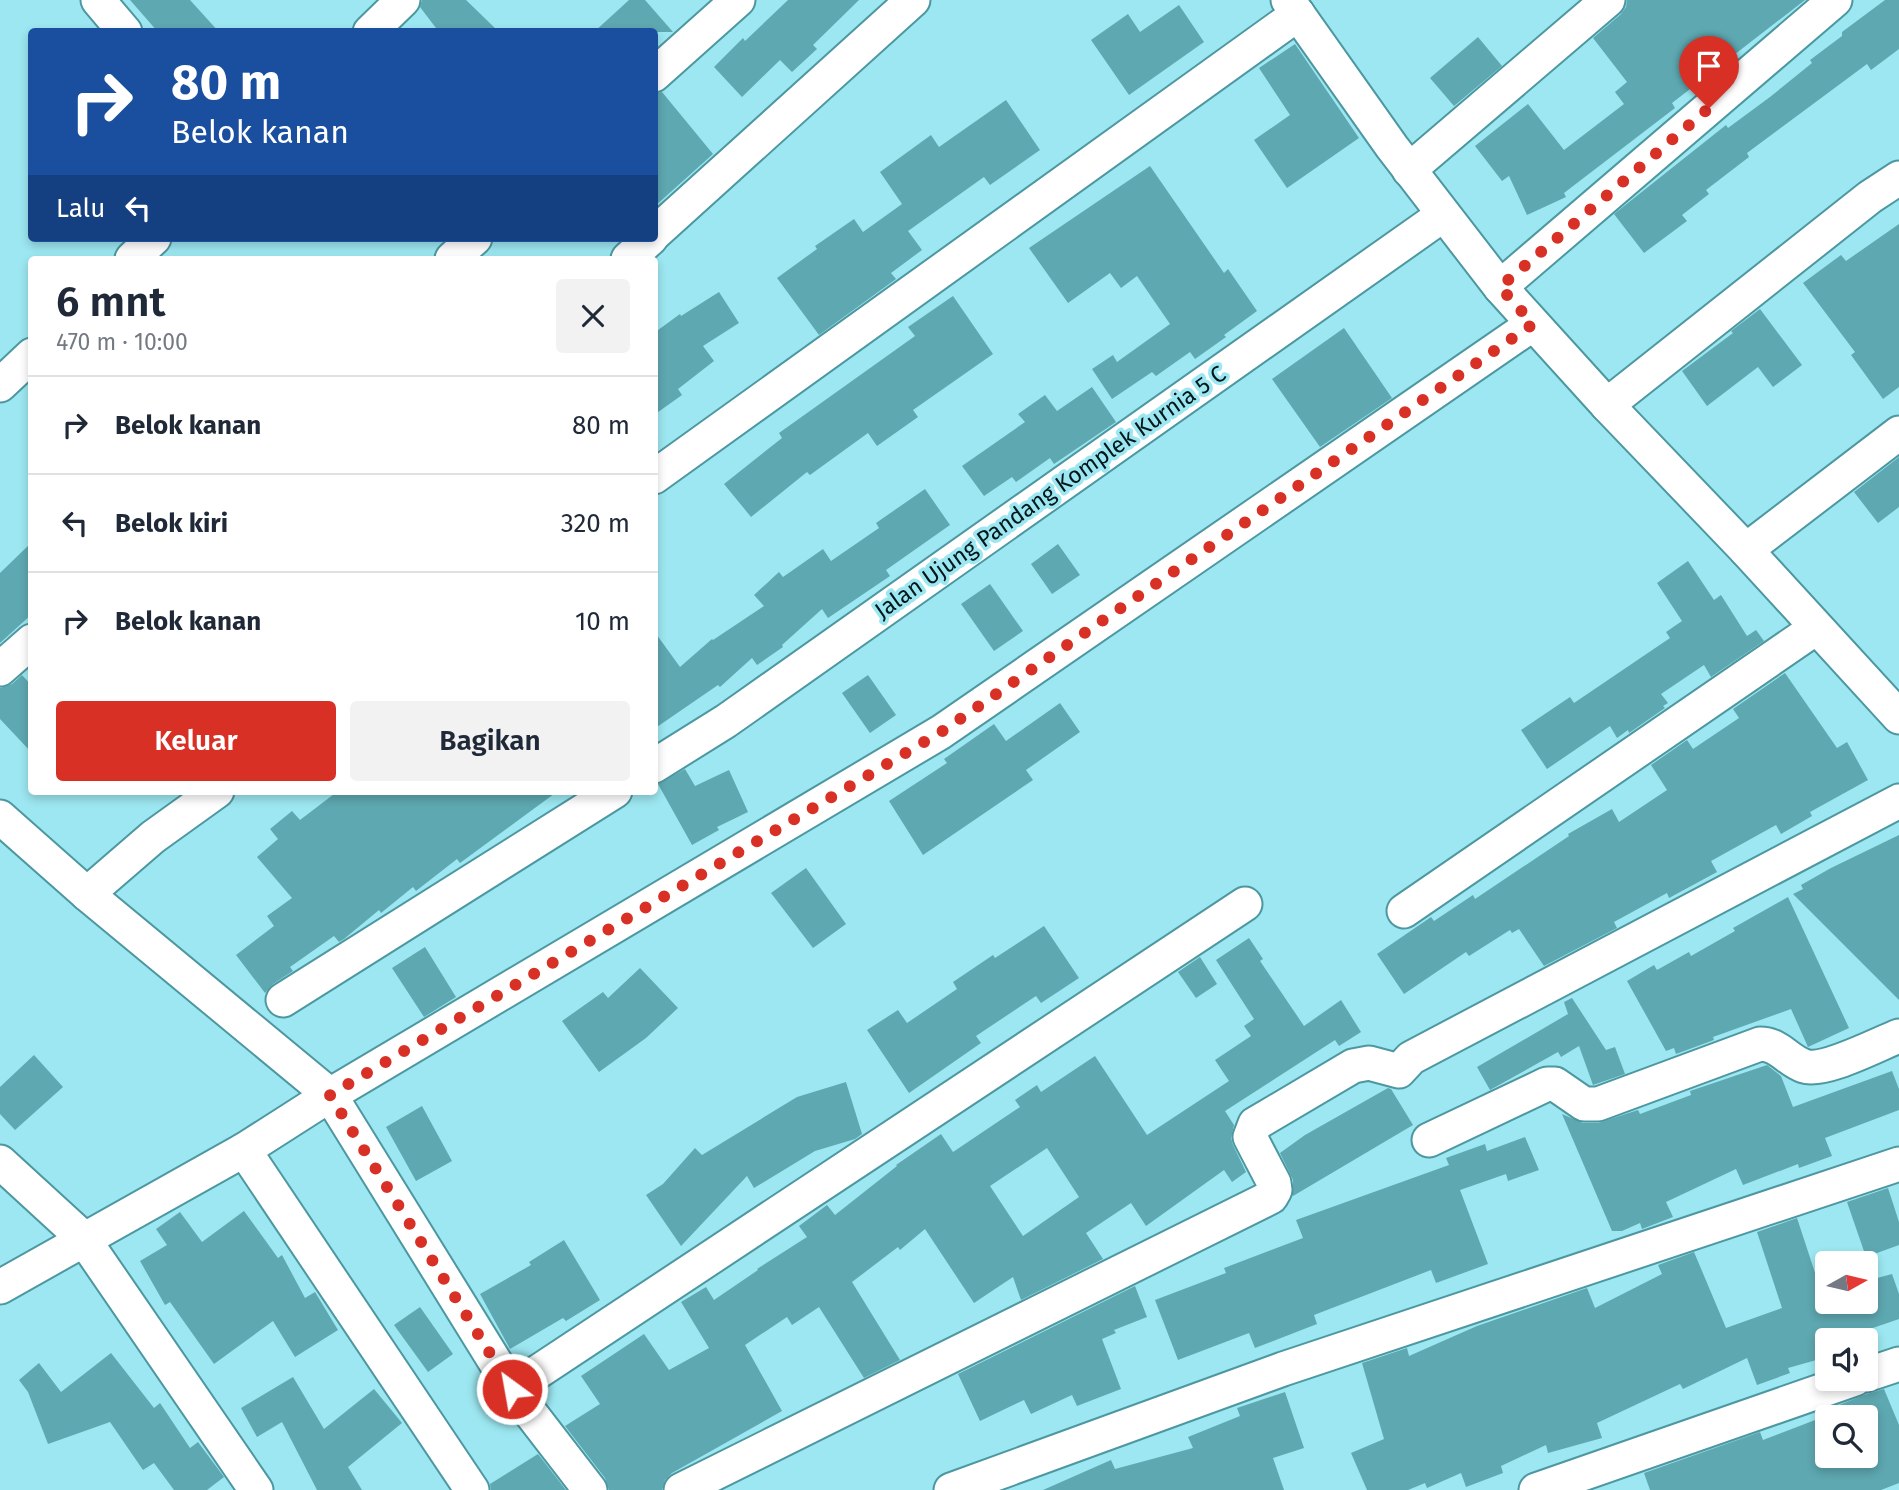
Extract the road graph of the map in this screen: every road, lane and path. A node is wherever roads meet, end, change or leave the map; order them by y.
1 (99, 0) edge
2 (403, 0) edge
3 (737, 0) edge
4 (914, 0) edge
5 (1608, 0) edge
6 (1835, 0) edge
7 (1293, 7) edge
8 (122, 28) edge
9 (374, 28) edge
10 (658, 71) edge
11 (1409, 170) junction
12 (1899, 178) edge
13 (1443, 215) junction
14 (658, 231) edge
15 (149, 242) edge
16 (471, 242) edge
17 (646, 242) edge
18 (135, 256) edge
19 (455, 256) edge
20 (631, 256) edge
21 (1500, 287) junction
22 (1533, 324) junction
23 (1606, 405) junction
24 (1899, 433) edge
25 (658, 474) edge
26 (1746, 550) junction
27 (1816, 628) junction
28 (28, 644) edge
29 (0, 669) edge
30 (1898, 713) edge
31 (658, 763) edge
32 (211, 795) edge
33 (609, 795) edge
34 (1899, 801) edge
35 (0, 817) edge
36 (87, 894) junction
37 (1245, 904) dead end
38 (1404, 911) dead end
39 (283, 1000) dead end
40 (1899, 1036) edge
41 (330, 1095) junction
42 (1429, 1140) dead end
43 (244, 1150) junction
44 (0, 1162) edge
45 (1899, 1164) edge
46 (83, 1238) junction
47 (0, 1287) edge
48 (1899, 1364) edge
49 (1878, 1371) edge
50 (512, 1389) junction
51 (1821, 1391) edge
52 (256, 1490) edge
53 (471, 1490) edge
54 (590, 1490) edge
55 (681, 1490) edge
56 (951, 1490) edge
57 (1536, 1490) edge

1 - 8 street
2 - 9 street
3 - 10 street
4 - 14 street
5 - 11 street
6 - 21 street
7 - 11 street
7 - 25 street
11 - 13 street
12 - 23 street
13 - 21 street
13 - 31 street, Jalan Ujung Pandang Komplek Kurnia 5 C
15 - 18 street
16 - 19 street
17 - 20 street
21 - 22 street
22 - 23 street
22 - 41 street
23 - 26 street
24 - 26 street
26 - 27 street
27 - 30 street
27 - 38 street
28 - 29 street
32 - 36 street
33 - 39 street
34 - 55 street
35 - 36 street
36 - 41 street
37 - 50 street
40 - 42 street
41 - 43 street
41 - 50 street
43 - 46 street
43 - 53 street
44 - 46 street
45 - 56 street
46 - 47 street
46 - 52 street
48 - 49 street
50 - 54 street
51 - 57 street

